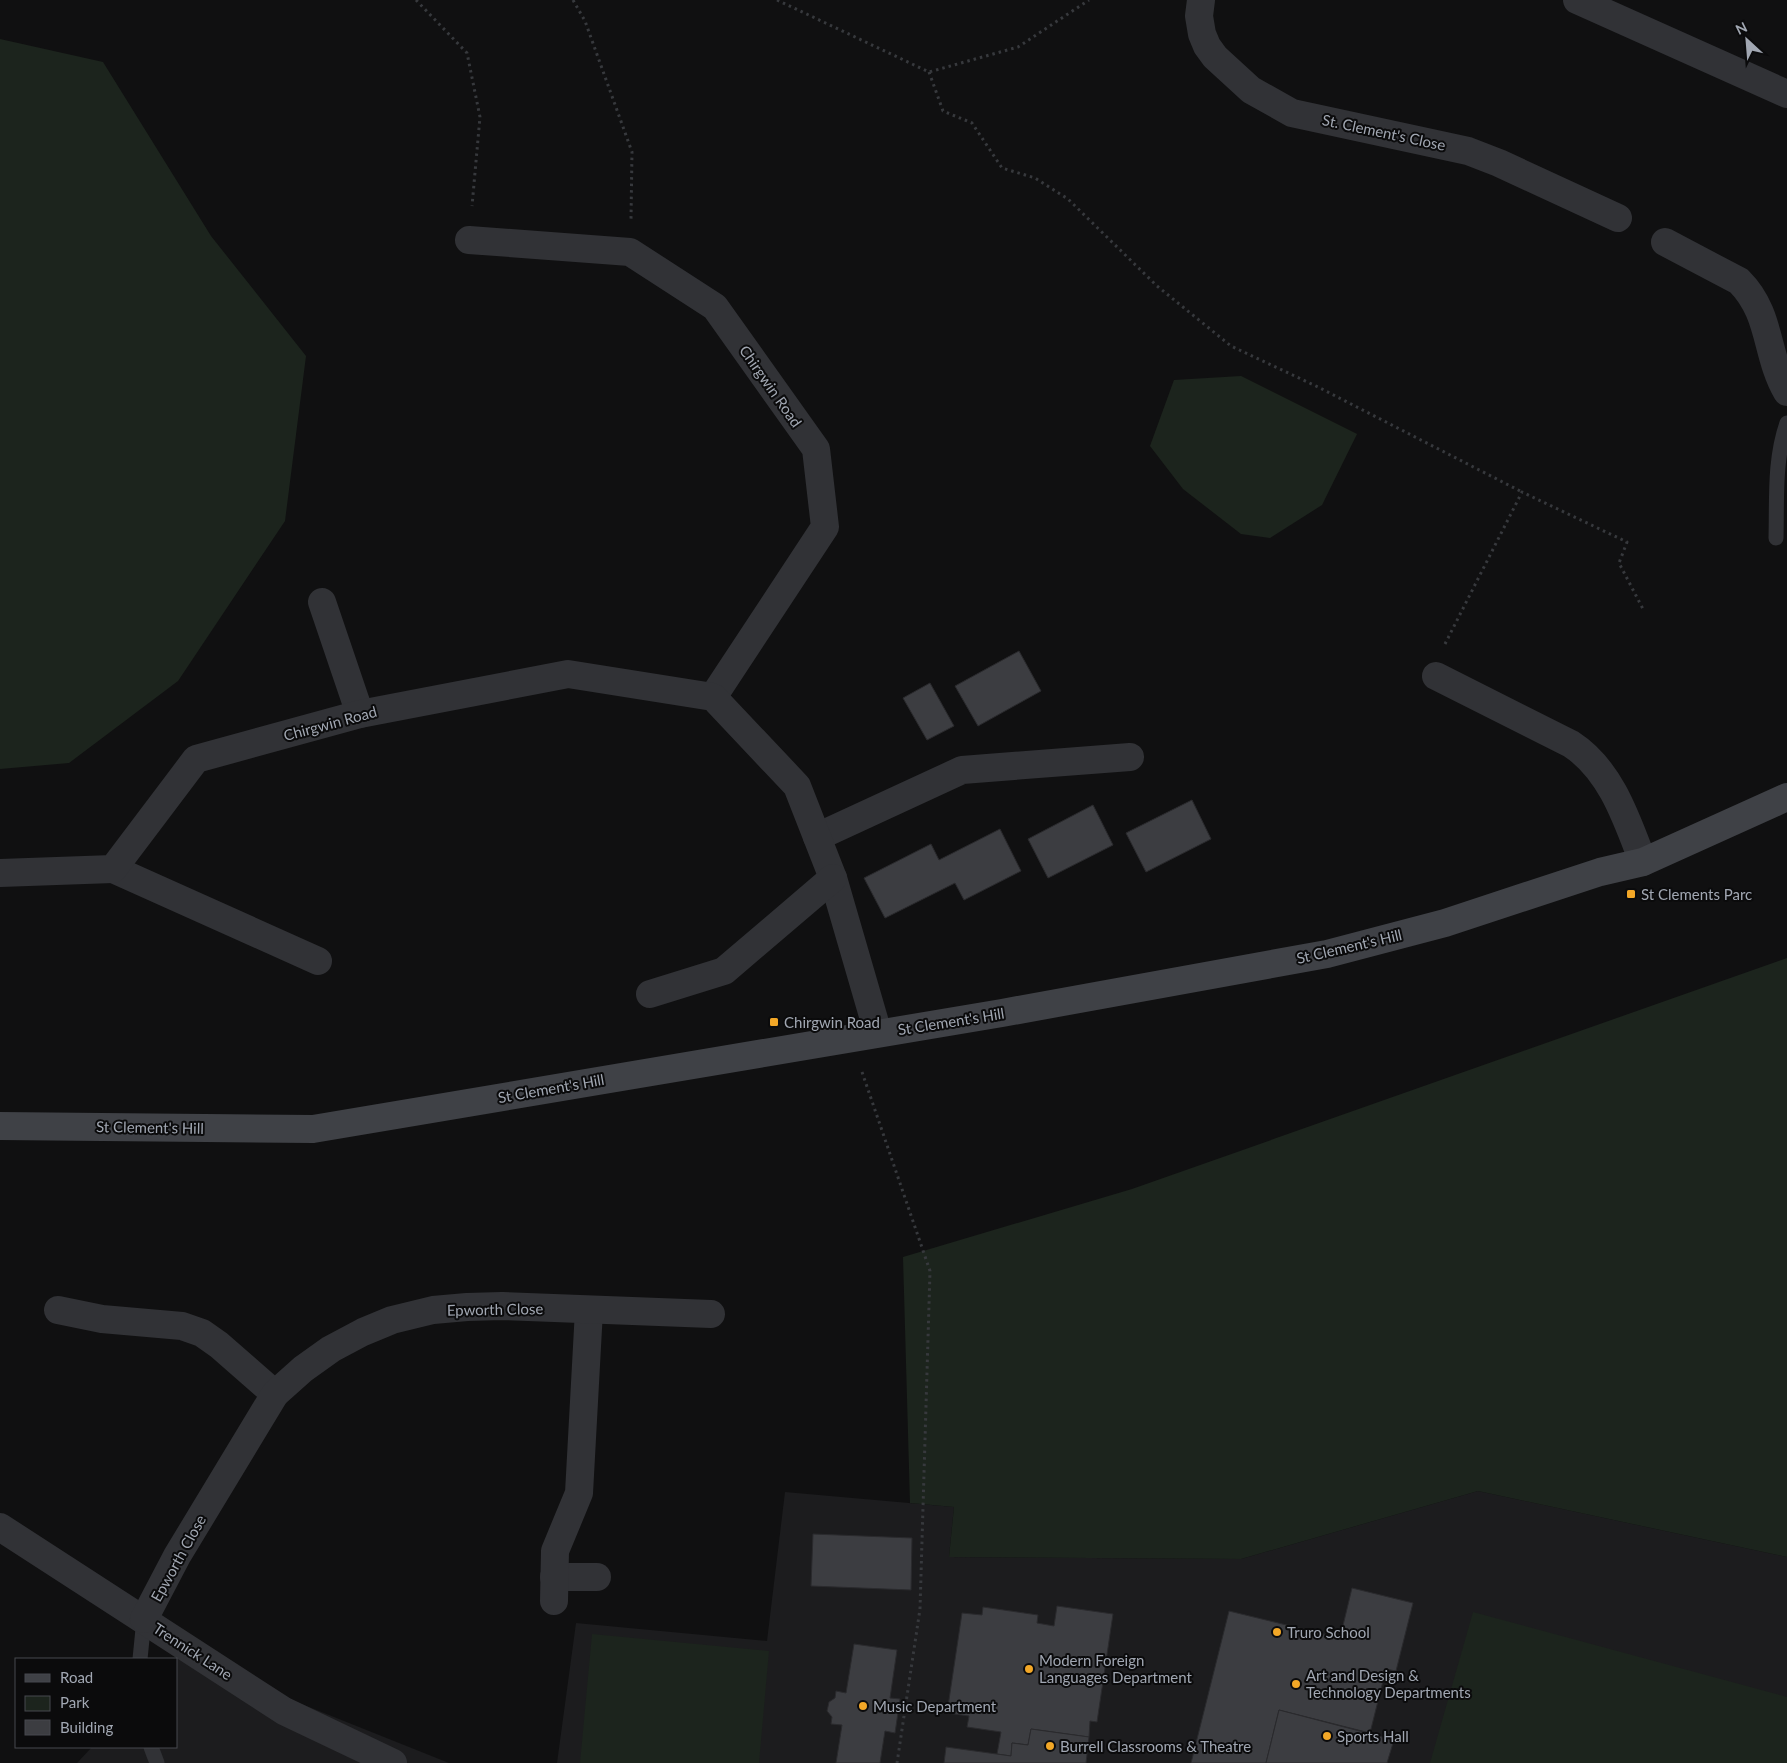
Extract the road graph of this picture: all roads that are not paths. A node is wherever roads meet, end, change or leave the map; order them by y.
1 (1201, 0) edge
2 (1577, 0) edge
3 (1787, 94) edge
4 (1618, 218) dead end
5 (469, 240) road end
6 (1665, 242) dead end
7 (1787, 392) edge
8 (1787, 423) edge
9 (1776, 538) dead end
10 (322, 602) dead end
11 (1436, 676) road end
12 (713, 697) junction
13 (360, 714) junction
14 (1130, 757) dead end
15 (1787, 797) edge
16 (817, 837) junction
17 (1644, 862) junction
18 (113, 870) junction
19 (0, 873) edge
20 (833, 878) junction
21 (318, 961) dead end
22 (650, 994) dead end
23 (878, 1033) junction
24 (0, 1126) edge
25 (58, 1310) dead end
26 (588, 1310) junction
27 (711, 1314) dead end
28 (275, 1394) junction
29 (0, 1527) edge
30 (597, 1577) dead end
31 (144, 1619) junction
32 (140, 1658) edge
33 (151, 1748) edge
34 (157, 1763) edge
35 (393, 1763) edge

1 - 4 street, St. Clement's Close
2 - 3 street
5 - 12 street, Chirgwin Road
6 - 7 street
8 - 9 lane
10 - 13 street
11 - 17 street
12 - 13 street, Chirgwin Road
12 - 16 street
13 - 18 street, Chirgwin Road
14 - 16 street
15 - 17 street, St Clement's Hill
16 - 20 street
17 - 23 street, St Clement's Hill
18 - 19 street
18 - 21 street
20 - 22 street
20 - 23 street
23 - 24 street, St Clement's Hill
25 - 28 street
26 - 27 street, Epworth Close
26 - 28 street, Epworth Close
26 - 30 street
28 - 31 street, Epworth Close
29 - 31 street, Trennick Lane
31 - 32 lane
31 - 35 street, Trennick Lane
33 - 34 lane

